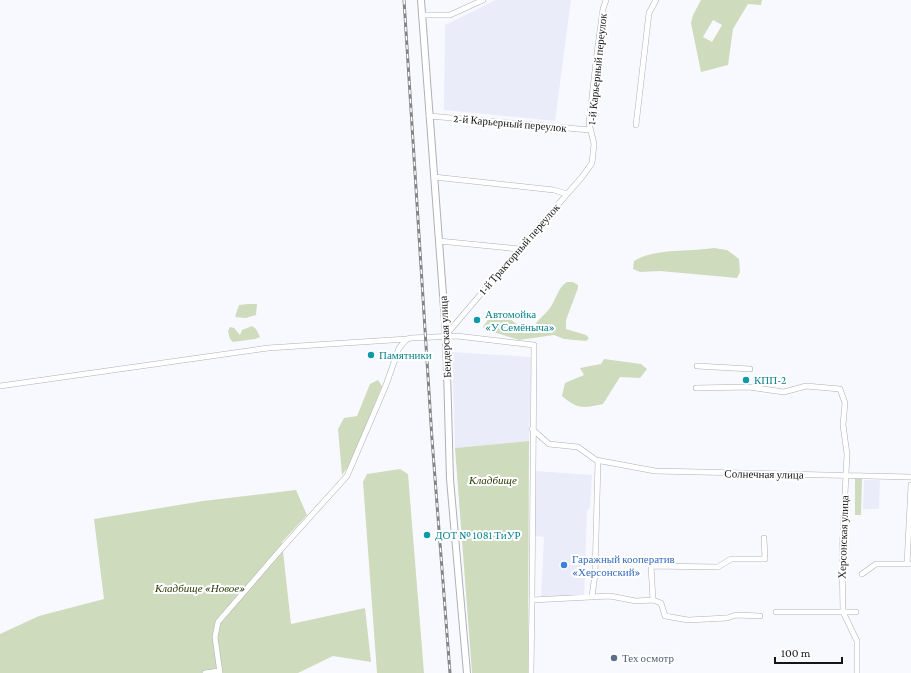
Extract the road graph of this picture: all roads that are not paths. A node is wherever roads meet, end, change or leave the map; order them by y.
1 (421, 0) edge
2 (482, 0) edge
3 (606, 0) edge
4 (656, 0) edge
5 (422, 15) junction
6 (429, 116) junction
7 (636, 125) dead end
8 (590, 130) junction
9 (592, 163) joint
10 (434, 177) junction
11 (567, 194) junction
12 (439, 241) junction
13 (519, 249) junction
14 (446, 336) junction
15 (407, 339) junction
16 (697, 366) dead end
17 (750, 369) dead end
18 (0, 386) edge
19 (696, 388) dead end
20 (532, 429) junction
21 (598, 461) junction
22 (846, 475) junction
23 (911, 477) edge
24 (911, 485) edge
25 (764, 538) dead end
26 (909, 564) edge
27 (862, 574) dead end
28 (592, 596) junction
29 (532, 600) junction
30 (653, 600) junction
31 (776, 612) dead end
32 (843, 612) junction
33 (856, 612) dead end
34 (760, 616) dead end
35 (220, 672) edge
36 (206, 673) edge
37 (467, 673) edge
38 (531, 673) edge
39 (857, 673) edge

1 - 5 main road, Бендерская улица
2 - 5 street
3 - 8 street, 1-й Карьерный переулок
4 - 7 street
5 - 6 main road, Бендерская улица
6 - 8 street, 2-й Карьерный переулок
6 - 10 main road, Бендерская улица
8 - 9 street, 1-й Карьерный переулок
9 - 11 street, 1-й Тракторный переулок
10 - 11 street
10 - 12 main road, Бендерская улица
11 - 13 street, 1-й Тракторный переулок
12 - 13 street
12 - 14 main road, Бендерская улица
13 - 14 street, 1-й Тракторный переулок
14 - 15 street
14 - 20 street
14 - 37 main road, Бендерская улица
15 - 18 street
15 - 35 street
16 - 17 street
19 - 22 street, Херсонская улица
20 - 21 street
20 - 29 street
21 - 22 street, Солнечная улица
21 - 28 street
22 - 23 street, Солнечная улица
22 - 32 street, Херсонская улица
24 - 26 street
25 - 30 street
26 - 27 street
28 - 29 street
28 - 30 street
29 - 38 street
30 - 34 street
31 - 32 street
32 - 33 street
32 - 39 street
35 - 36 street

